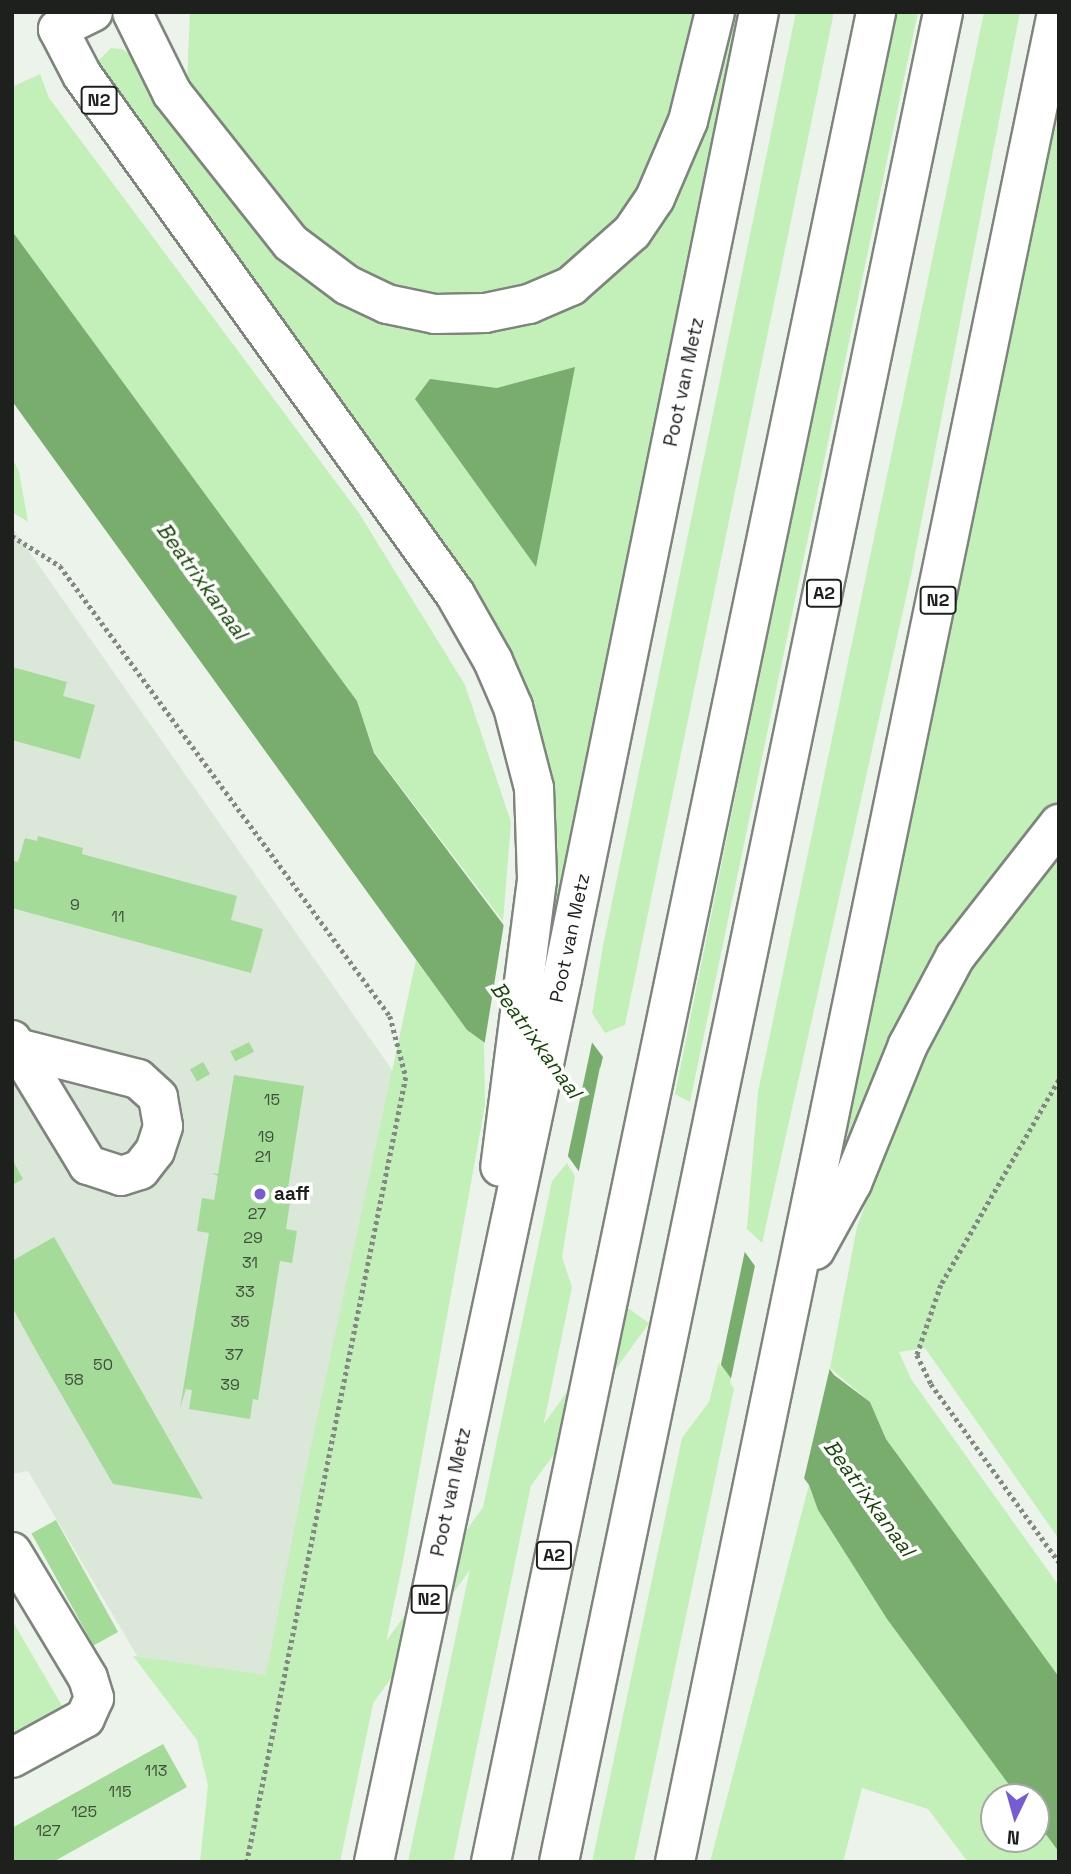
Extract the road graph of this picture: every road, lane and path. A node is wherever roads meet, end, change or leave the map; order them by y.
1 (93, 12) edge
2 (132, 12) edge
3 (715, 12) edge
4 (759, 12) edge
5 (876, 12) edge
6 (943, 12) edge
7 (1058, 12) edge
8 (54, 20) edge
9 (12, 536) edge
10 (1059, 824) edge
11 (1059, 1080) edge
12 (519, 1108) junction
13 (794, 1291) junction
14 (12, 1552) edge
15 (1059, 1562) edge
16 (12, 1758) edge
17 (247, 1862) edge
18 (374, 1862) edge
19 (491, 1862) edge
20 (559, 1862) edge
21 (675, 1862) edge

1 - 8 main road, N2
2 - 3 main road
4 - 12 main road, Poot van Metz / N2
5 - 19 main road, A2
6 - 20 main road, A2
7 - 13 main road, N2
8 - 12 main road, N2
9 - 17 path
10 - 13 main road, N2
11 - 15 path
12 - 18 main road, Poot van Metz / N2
13 - 21 main road, N2
14 - 16 main road

